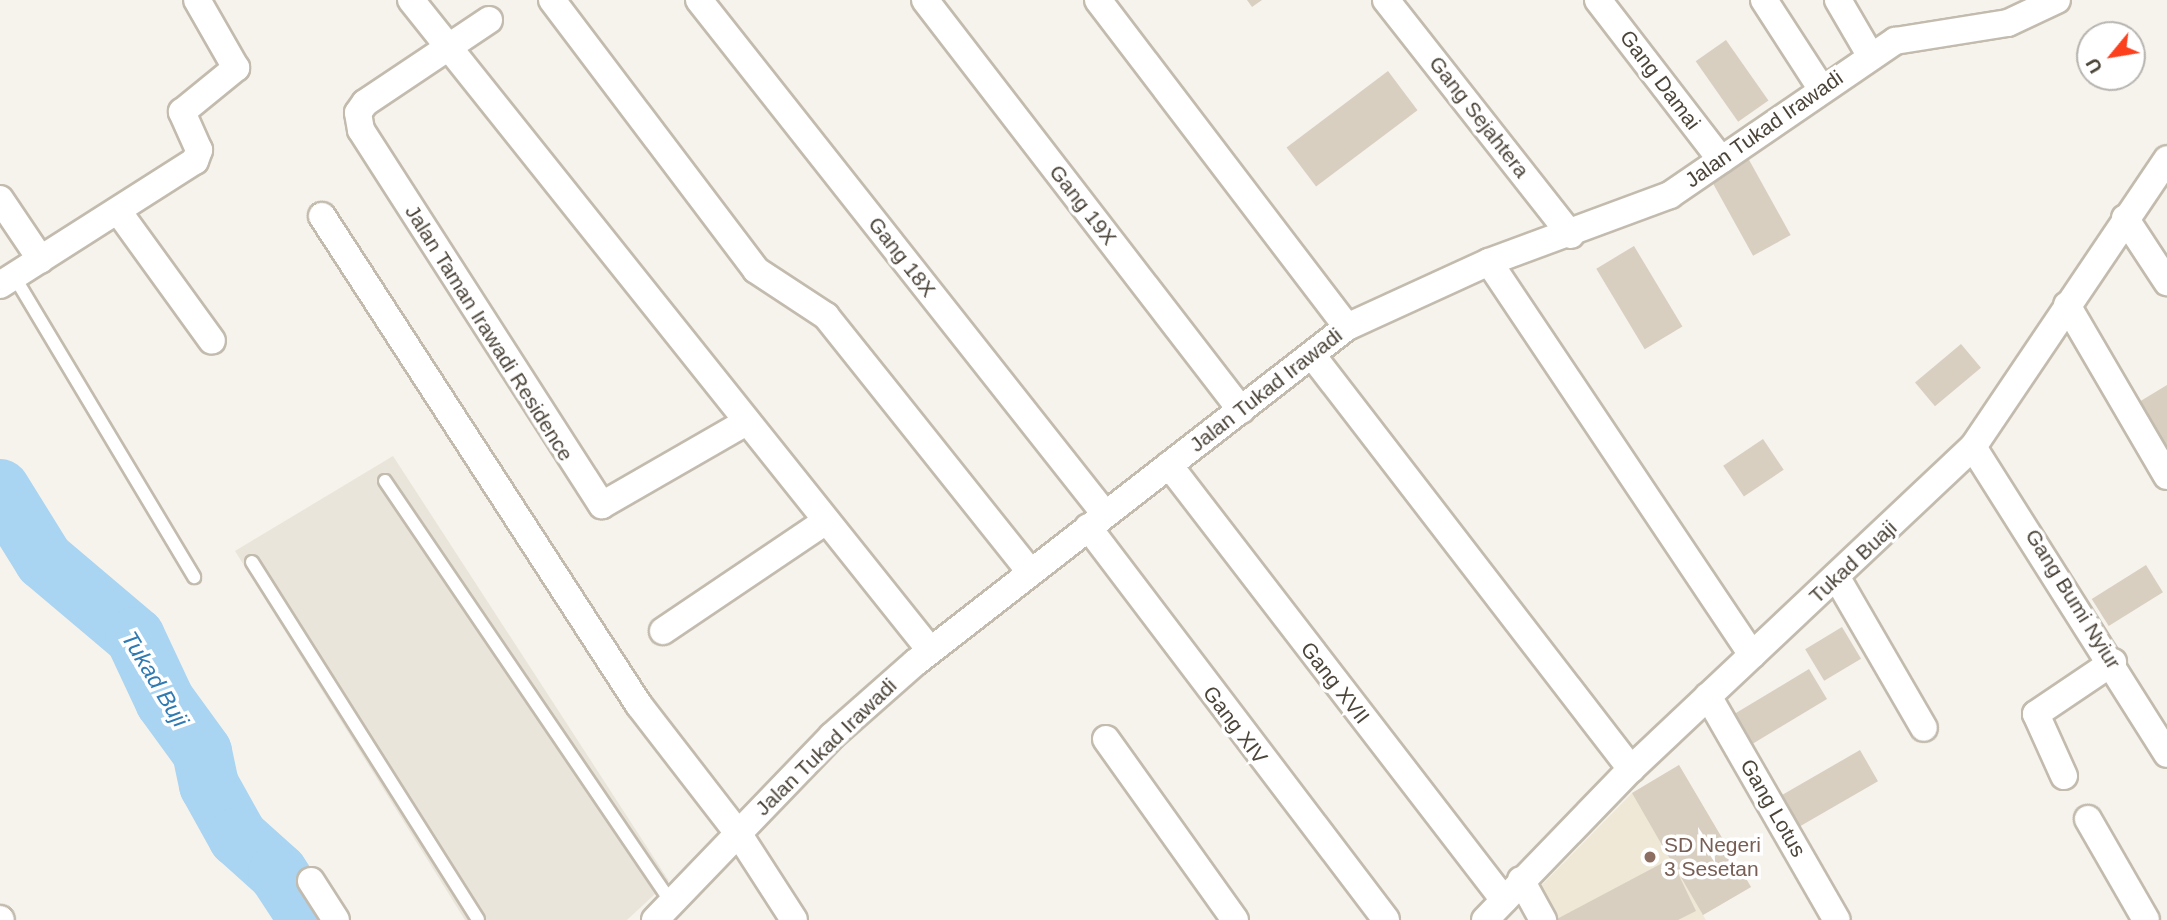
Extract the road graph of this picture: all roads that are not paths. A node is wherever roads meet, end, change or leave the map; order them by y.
1 (197, 0) edge
2 (411, 0) edge
3 (552, 0) edge
4 (699, 0) edge
5 (925, 0) edge
6 (1098, 0) edge
7 (1386, 0) edge
8 (1598, 0) edge
9 (1764, 0) edge
10 (1838, 0) edge
11 (2043, 4) edge
12 (489, 20) dead end
13 (447, 48) junction
14 (1870, 55) junction
15 (1821, 88) junction
16 (2167, 159) edge
17 (1721, 160) junction
18 (0, 198) edge
19 (118, 211) junction
20 (322, 216) dead end
21 (2125, 218) junction
22 (1571, 235) junction
23 (41, 260) junction
24 (1489, 262) junction
25 (7, 281) edge
26 (2167, 282) edge
27 (2067, 305) junction
28 (1347, 327) junction
29 (212, 341) dead end
30 (1312, 355) junction
31 (1241, 410) junction
32 (743, 424) junction
33 (1973, 447) junction
34 (1169, 465) junction
35 (2167, 476) edge
36 (385, 481) dead end
37 (1096, 521) junction
38 (823, 523) junction
39 (252, 562) dead end
40 (1030, 572) junction
41 (194, 577) dead end
42 (1838, 578) junction
43 (663, 631) dead end
44 (930, 650) junction
45 (1752, 655) junction
46 (2113, 662) junction
47 (1708, 696) junction
48 (1924, 728) dead end
49 (1106, 739) dead end
50 (2167, 754) edge
51 (1631, 769) junction
52 (2064, 776) dead end
53 (2088, 818) dead end
54 (738, 833) junction
55 (311, 881) dead end
56 (1513, 890) junction
57 (664, 913) edge
58 (336, 920) edge
59 (478, 920) edge
60 (794, 920) edge
61 (1234, 920) edge
62 (1386, 920) edge
63 (1485, 920) edge
64 (1543, 920) edge
65 (1838, 920) edge
66 (2146, 920) edge

1 - 19 street
2 - 13 street
3 - 40 street
4 - 37 street, Gang 18X
5 - 31 street, Gang 19X
6 - 28 street
7 - 22 street, Gang Sejahtera
8 - 17 street, Gang Damai
9 - 15 street
10 - 14 street
11 - 14 street, Jalan Tukad Irawadi
12 - 13 street, Jalan Taman Irawadi Residence
13 - 32 street
13 - 32 street, Jalan Taman Irawadi Residence
14 - 15 street, Jalan Tukad Irawadi
15 - 17 street, Jalan Tukad Irawadi
16 - 21 street, Tukad Buaji
17 - 22 street, Jalan Tukad Irawadi
18 - 23 street
19 - 23 street
19 - 29 street
20 - 54 street
21 - 26 street
21 - 27 street, Tukad Buaji
22 - 24 street, Jalan Tukad Irawadi
23 - 25 street
24 - 28 street, Jalan Tukad Irawadi
24 - 45 street
25 - 41 lane
27 - 33 street, Tukad Buaji
27 - 35 street
28 - 30 street, Jalan Tukad Irawadi
30 - 31 street, Jalan Tukad Irawadi
30 - 51 street
31 - 34 street, Jalan Tukad Irawadi
32 - 38 street
33 - 42 street, Tukad Buaji
33 - 46 street, Gang Bumi Nyiur
34 - 37 street, Jalan Tukad Irawadi
34 - 56 street, Gang XVII
36 - 57 lane
37 - 40 street, Jalan Tukad Irawadi
37 - 62 street, Gang XIV
38 - 43 street
38 - 44 street
39 - 59 lane
40 - 44 street, Jalan Tukad Irawadi
42 - 45 street, Tukad Buaji
42 - 48 street
44 - 54 street, Jalan Tukad Irawadi
45 - 47 street, Tukad Buaji
46 - 50 street, Gang Bumi Nyiur
46 - 52 street
47 - 51 street, Tukad Buaji
47 - 65 street, Gang Lotus
49 - 61 street
51 - 56 street, Tukad Buaji
53 - 66 street
54 - 57 street, Jalan Tukad Irawadi
54 - 60 street
55 - 58 street
56 - 63 street, Tukad Buaji
56 - 64 street, Gang XVII

